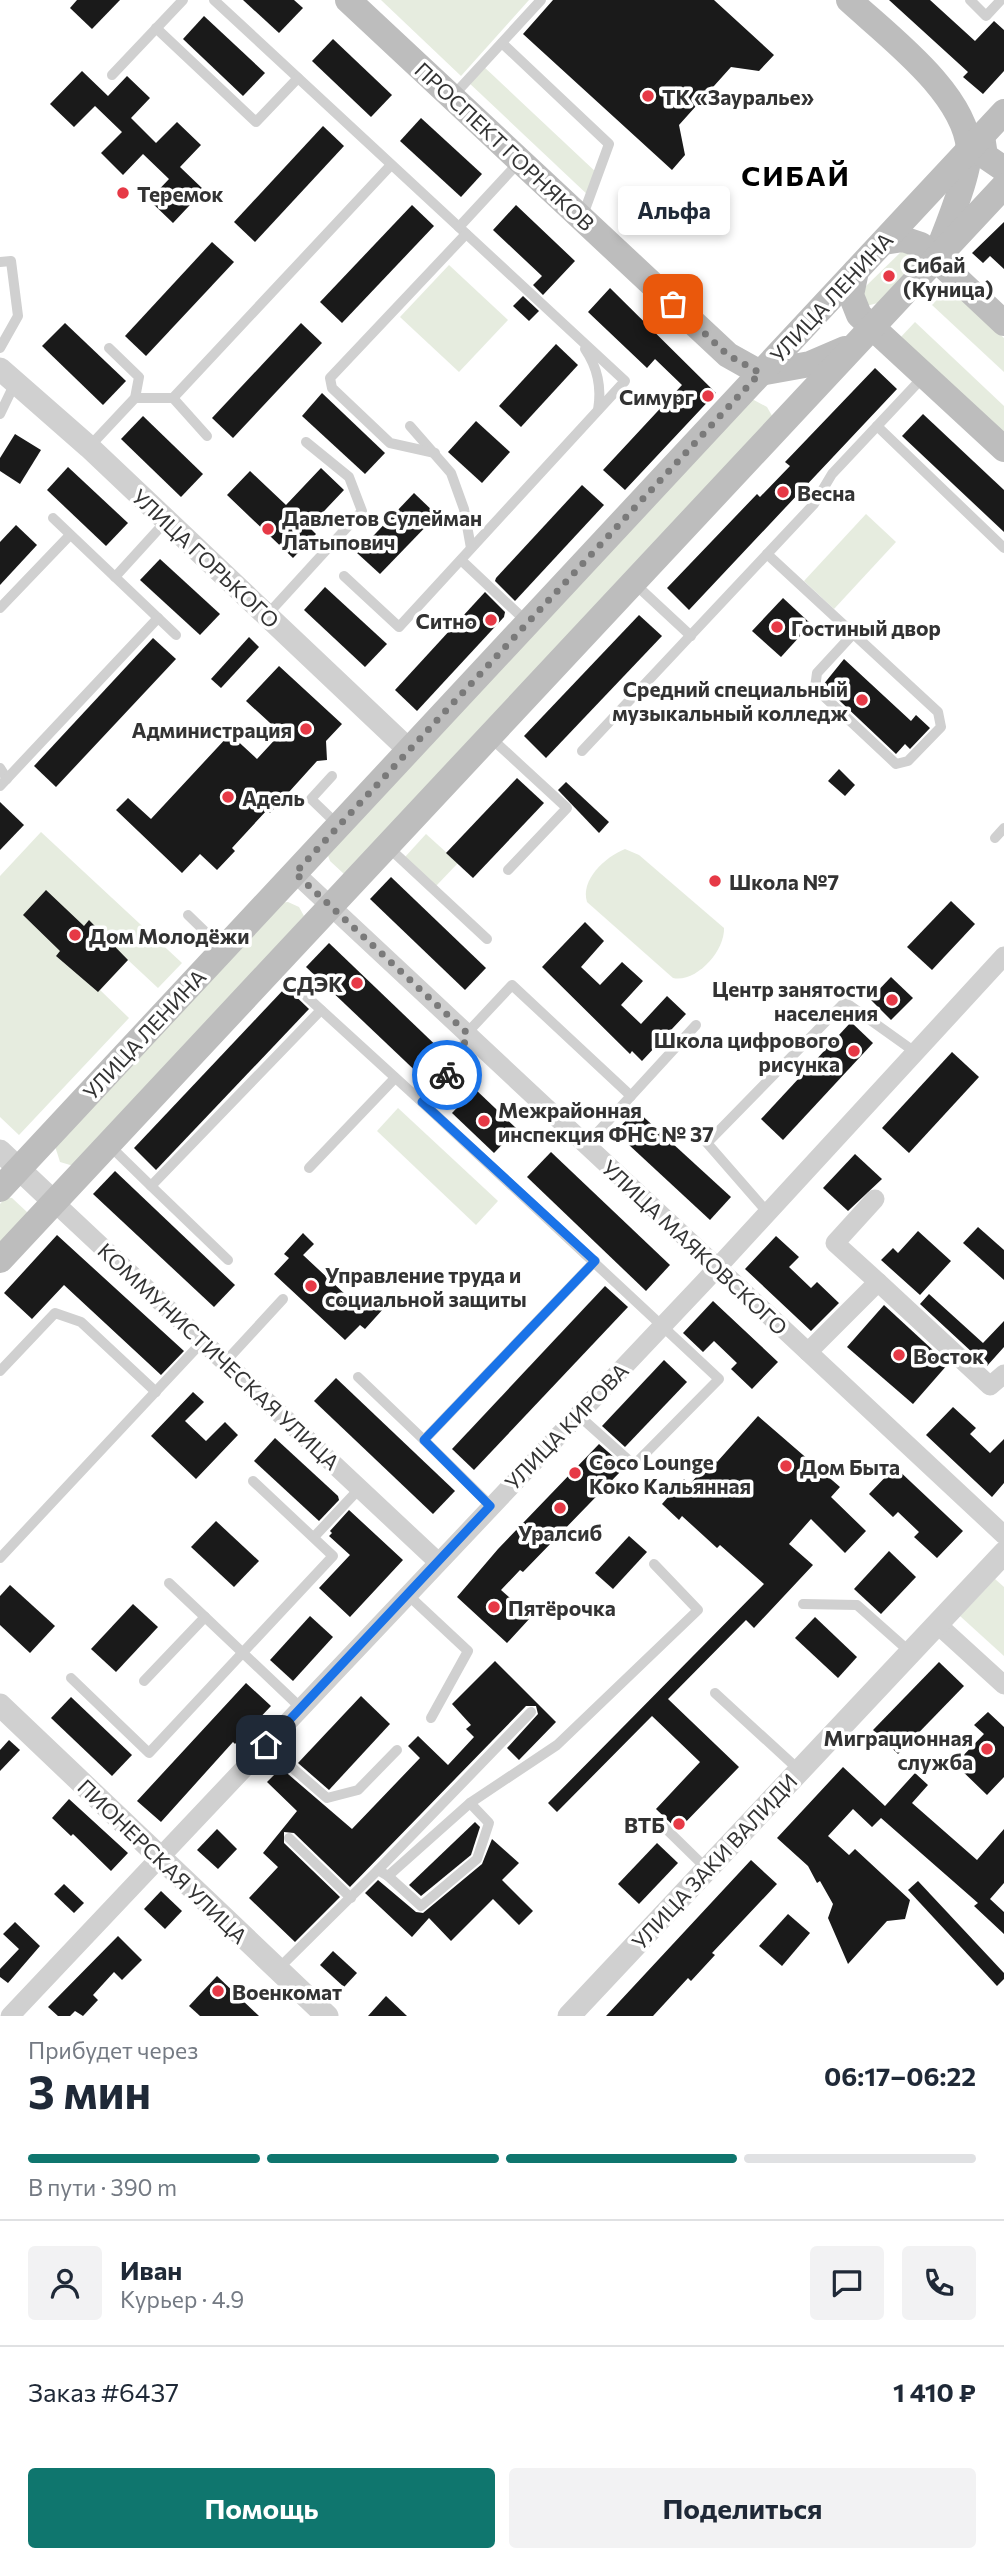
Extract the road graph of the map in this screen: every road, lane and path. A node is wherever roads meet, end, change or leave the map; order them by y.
1 (183, 0) edge
2 (214, 0) edge
3 (348, 0) edge
4 (541, 0) edge
5 (849, 0) edge
6 (970, 0) edge
7 (1002, 0) edge
8 (156, 28) junction
9 (502, 43) junction
10 (112, 75) dead end
11 (298, 78) junction
12 (452, 97) junction
13 (1004, 112) edge
14 (976, 143) junction
15 (520, 161) junction
16 (391, 165) junction
17 (1004, 169) edge
18 (1004, 186) edge
19 (582, 219) junction
20 (462, 230) junction
21 (884, 242) junction
22 (935, 259) junction
23 (0, 262) edge
24 (856, 271) junction
25 (1004, 323) edge
26 (872, 327) junction
27 (579, 339) junction
28 (0, 348) edge
29 (109, 348) dead end
30 (8, 375) edge
31 (925, 375) junction
32 (756, 378) junction
33 (135, 398) junction
34 (173, 398) junction
35 (598, 411) junction
36 (0, 414) edge
37 (788, 416) junction
38 (410, 426) dead end
39 (877, 426) junction
40 (207, 436) dead end
41 (306, 442) dead end
42 (89, 447) junction
43 (1004, 449) edge
44 (435, 453) junction
45 (53, 518) dead end
46 (167, 521) junction
47 (70, 535) junction
48 (471, 548) junction
49 (1004, 548) edge
50 (767, 554) junction
51 (461, 560) junction
52 (344, 576) dead end
53 (115, 577) junction
54 (633, 582) junction
55 (0, 608) edge
56 (267, 615) junction
57 (158, 618) junction
58 (528, 623) junction
59 (853, 634) junction
60 (176, 635) dead end
61 (691, 636) junction
62 (489, 736) junction
63 (410, 750) junction
64 (582, 751) dead end
65 (0, 768) edge
66 (332, 776) dead end
67 (4, 783) edge
68 (339, 825) junction
69 (1004, 828) edge
70 (995, 838) dead end
71 (387, 846) junction
72 (509, 870) dead end
73 (295, 873) junction
74 (330, 906) junction
75 (188, 915) dead end
76 (486, 939) dead end
77 (223, 949) junction
78 (1004, 956) edge
79 (307, 997) dead end
80 (321, 1010) junction
81 (696, 1025) dead end
82 (467, 1033) junction
83 (915, 1052) junction
84 (395, 1078) junction
85 (631, 1096) junction
86 (422, 1102) junction
87 (108, 1144) junction
88 (586, 1144) junction
89 (9, 1160) edge
90 (309, 1168) dead end
91 (151, 1186) junction
92 (0, 1189) edge
93 (875, 1199) dead end
94 (54, 1202) junction
95 (768, 1213) junction
96 (0, 1260) edge
97 (228, 1260) dead end
98 (595, 1261) junction
99 (717, 1268) junction
100 (878, 1282) junction
101 (283, 1299) dead end
102 (663, 1324) junction
103 (203, 1342) junction
104 (808, 1352) junction
105 (225, 1362) junction
106 (0, 1371) edge
107 (1004, 1374) edge
108 (358, 1377) dead end
109 (156, 1392) junction
110 (577, 1413) junction
111 (424, 1440) junction
112 (253, 1481) dead end
113 (360, 1488) junction
114 (490, 1506) junction
115 (1004, 1535) edge
116 (314, 1537) junction
117 (1004, 1553) edge
118 (0, 1558) edge
119 (437, 1561) junction
120 (654, 1564) dead end
121 (169, 1583) dead end
122 (408, 1595) junction
123 (803, 1604) dead end
124 (205, 1617) junction
125 (937, 1624) junction
126 (910, 1652) junction
127 (243, 1653) junction
128 (71, 1678) dead end
129 (144, 1681) dead end
130 (1004, 1685) edge
131 (715, 1693) dead end
132 (0, 1705) edge
133 (301, 1708) junction
134 (531, 1712) dead end
135 (431, 1718) dead end
136 (266, 1745) junction
137 (397, 1750) dead end
138 (800, 1770) junction
139 (470, 1803) junction
140 (661, 1824) dead end
141 (289, 1838) dead end
142 (159, 1858) junction
143 (707, 1868) junction
144 (383, 1873) junction
145 (351, 1898) junction
146 (277, 1970) junction
147 (10, 2016) edge
148 (327, 2016) edge
149 (569, 2016) edge

1 - 8 lane
2 - 11 lane
3 - 12 main road, ПРОСПЕКТ ГОРНЯКОВ
4 - 9 lane
5 - 14 main road
6 - 7 lane
8 - 10 lane
8 - 11 lane
9 - 12 lane
9 - 19 lane
11 - 16 lane
12 - 15 main road, ПРОСПЕКТ ГОРНЯКОВ
13 - 14 main road, УЛИЦА ЛЕНИНА
14 - 17 main road
14 - 21 main road, УЛИЦА ЛЕНИНА
14 - 22 main road
15 - 19 main road, ПРОСПЕКТ ГОРНЯКОВ
15 - 20 lane
16 - 20 lane
16 - 34 lane
18 - 22 main road
19 - 32 main road, ПРОСПЕКТ ГОРНЯКОВ
20 - 27 lane
20 - 44 lane
21 - 22 main road
21 - 24 main road, УЛИЦА ЛЕНИНА
22 - 25 main road
22 - 26 main road
23 - 28 lane
24 - 26 main road
24 - 32 main road, УЛИЦА ЛЕНИНА
26 - 31 main road
26 - 32 main road
26 - 37 main road
27 - 35 lane
27 - 35 lane
29 - 33 lane
30 - 36 lane
30 - 42 street, УЛИЦА ГОРЬКОГО
31 - 39 lane
31 - 43 main road
32 - 37 main road, ПРОСПЕКТ ГОРНЯКОВ
32 - 58 main road, УЛИЦА ЛЕНИНА
33 - 34 lane
33 - 42 lane
34 - 40 lane
35 - 48 lane
37 - 54 main road
38 - 44 lane
39 - 49 lane
39 - 50 lane
41 - 56 lane
42 - 46 street, УЛИЦА ГОРЬКОГО
44 - 48 lane
45 - 47 lane
46 - 53 lane
46 - 56 street, УЛИЦА ГОРЬКОГО
47 - 53 lane
47 - 55 lane
48 - 51 lane
50 - 59 lane
50 - 61 lane
51 - 52 lane
51 - 58 lane
53 - 57 lane
54 - 61 lane
54 - 62 main road
56 - 63 street, УЛИЦА ГОРЬКОГО
57 - 60 lane
57 - 67 lane
58 - 63 main road, УЛИЦА ЛЕНИНА
59 - 59 lane
61 - 64 lane
62 - 71 main road
62 - 72 lane
63 - 68 main road, УЛИЦА ЛЕНИНА
65 - 67 lane
66 - 68 lane
68 - 73 main road, УЛИЦА ЛЕНИНА
69 - 70 lane
71 - 74 main road
71 - 76 lane
73 - 74 street, УЛИЦА МАЯКОВСКОГО
73 - 77 main road, УЛИЦА ЛЕНИНА
74 - 82 street, УЛИЦА МАЯКОВСКОГО
74 - 87 main road
75 - 77 lane
77 - 89 main road, УЛИЦА ЛЕНИНА
78 - 83 street, УЛИЦА КИРОВА
79 - 80 lane
80 - 84 lane
80 - 91 lane
81 - 85 lane
82 - 85 lane
82 - 86 lane
82 - 88 street, УЛИЦА МАЯКОВСКОГО
83 - 95 street, УЛИЦА КИРОВА
83 - 95 lane
84 - 86 lane
84 - 90 lane
85 - 88 lane
86 - 98 lane
87 - 91 lane
87 - 94 main road
88 - 99 street, УЛИЦА МАЯКОВСКОГО
89 - 92 main road, УЛИЦА ЛЕНИНА
89 - 94 street, КОММУНИСТИЧЕСКАЯ УЛИЦА
91 - 97 lane
93 - 100 street
94 - 96 main road
94 - 103 street, КОММУНИСТИЧЕСКАЯ УЛИЦА
95 - 99 street, УЛИЦА КИРОВА
98 - 102 lane
98 - 111 lane
99 - 102 street, УЛИЦА КИРОВА
99 - 104 street, УЛИЦА МАЯКОВСКОГО
100 - 104 street
100 - 107 street
101 - 105 lane
102 - 110 street, УЛИЦА КИРОВА
102 - 110 lane
103 - 105 street, КОММУНИСТИЧЕСКАЯ УЛИЦА
103 - 109 lane
104 - 115 street, УЛИЦА МАЯКОВСКОГО
105 - 113 street, КОММУНИСТИЧЕСКАЯ УЛИЦА
106 - 109 lane
108 - 111 lane
109 - 118 lane
110 - 114 street, УЛИЦА КИРОВА
111 - 114 lane
112 - 116 lane
113 - 116 lane
113 - 119 street, КОММУНИСТИЧЕСКАЯ УЛИЦА
114 - 119 street, УЛИЦА КИРОВА
116 - 127 lane
117 - 125 street, УЛИЦА ЗАКИ ВАЛИДИ
119 - 122 street, УЛИЦА КИРОВА
120 - 139 lane
121 - 124 lane
122 - 133 street, УЛИЦА КИРОВА
122 - 135 lane
123 - 126 lane
124 - 127 lane
124 - 129 lane
125 - 126 street, УЛИЦА ЗАКИ ВАЛИДИ
125 - 130 street
126 - 138 street, УЛИЦА ЗАКИ ВАЛИДИ
127 - 128 lane
127 - 133 lane
131 - 138 lane
132 - 142 street, ПИОНЕРСКАЯ УЛИЦА
133 - 136 street, УЛИЦА КИРОВА
134 - 144 lane
136 - 137 lane
136 - 142 street, УЛИЦА КИРОВА
138 - 143 street, УЛИЦА ЗАКИ ВАЛИДИ
139 - 144 lane
139 - 144 lane
140 - 143 lane
141 - 145 lane
142 - 146 street, ПИОНЕРСКАЯ УЛИЦА
142 - 147 street, УЛИЦА КИРОВА
143 - 149 street, УЛИЦА ЗАКИ ВАЛИДИ
144 - 145 lane
145 - 146 lane
146 - 148 street, ПИОНЕРСКАЯ УЛИЦА

